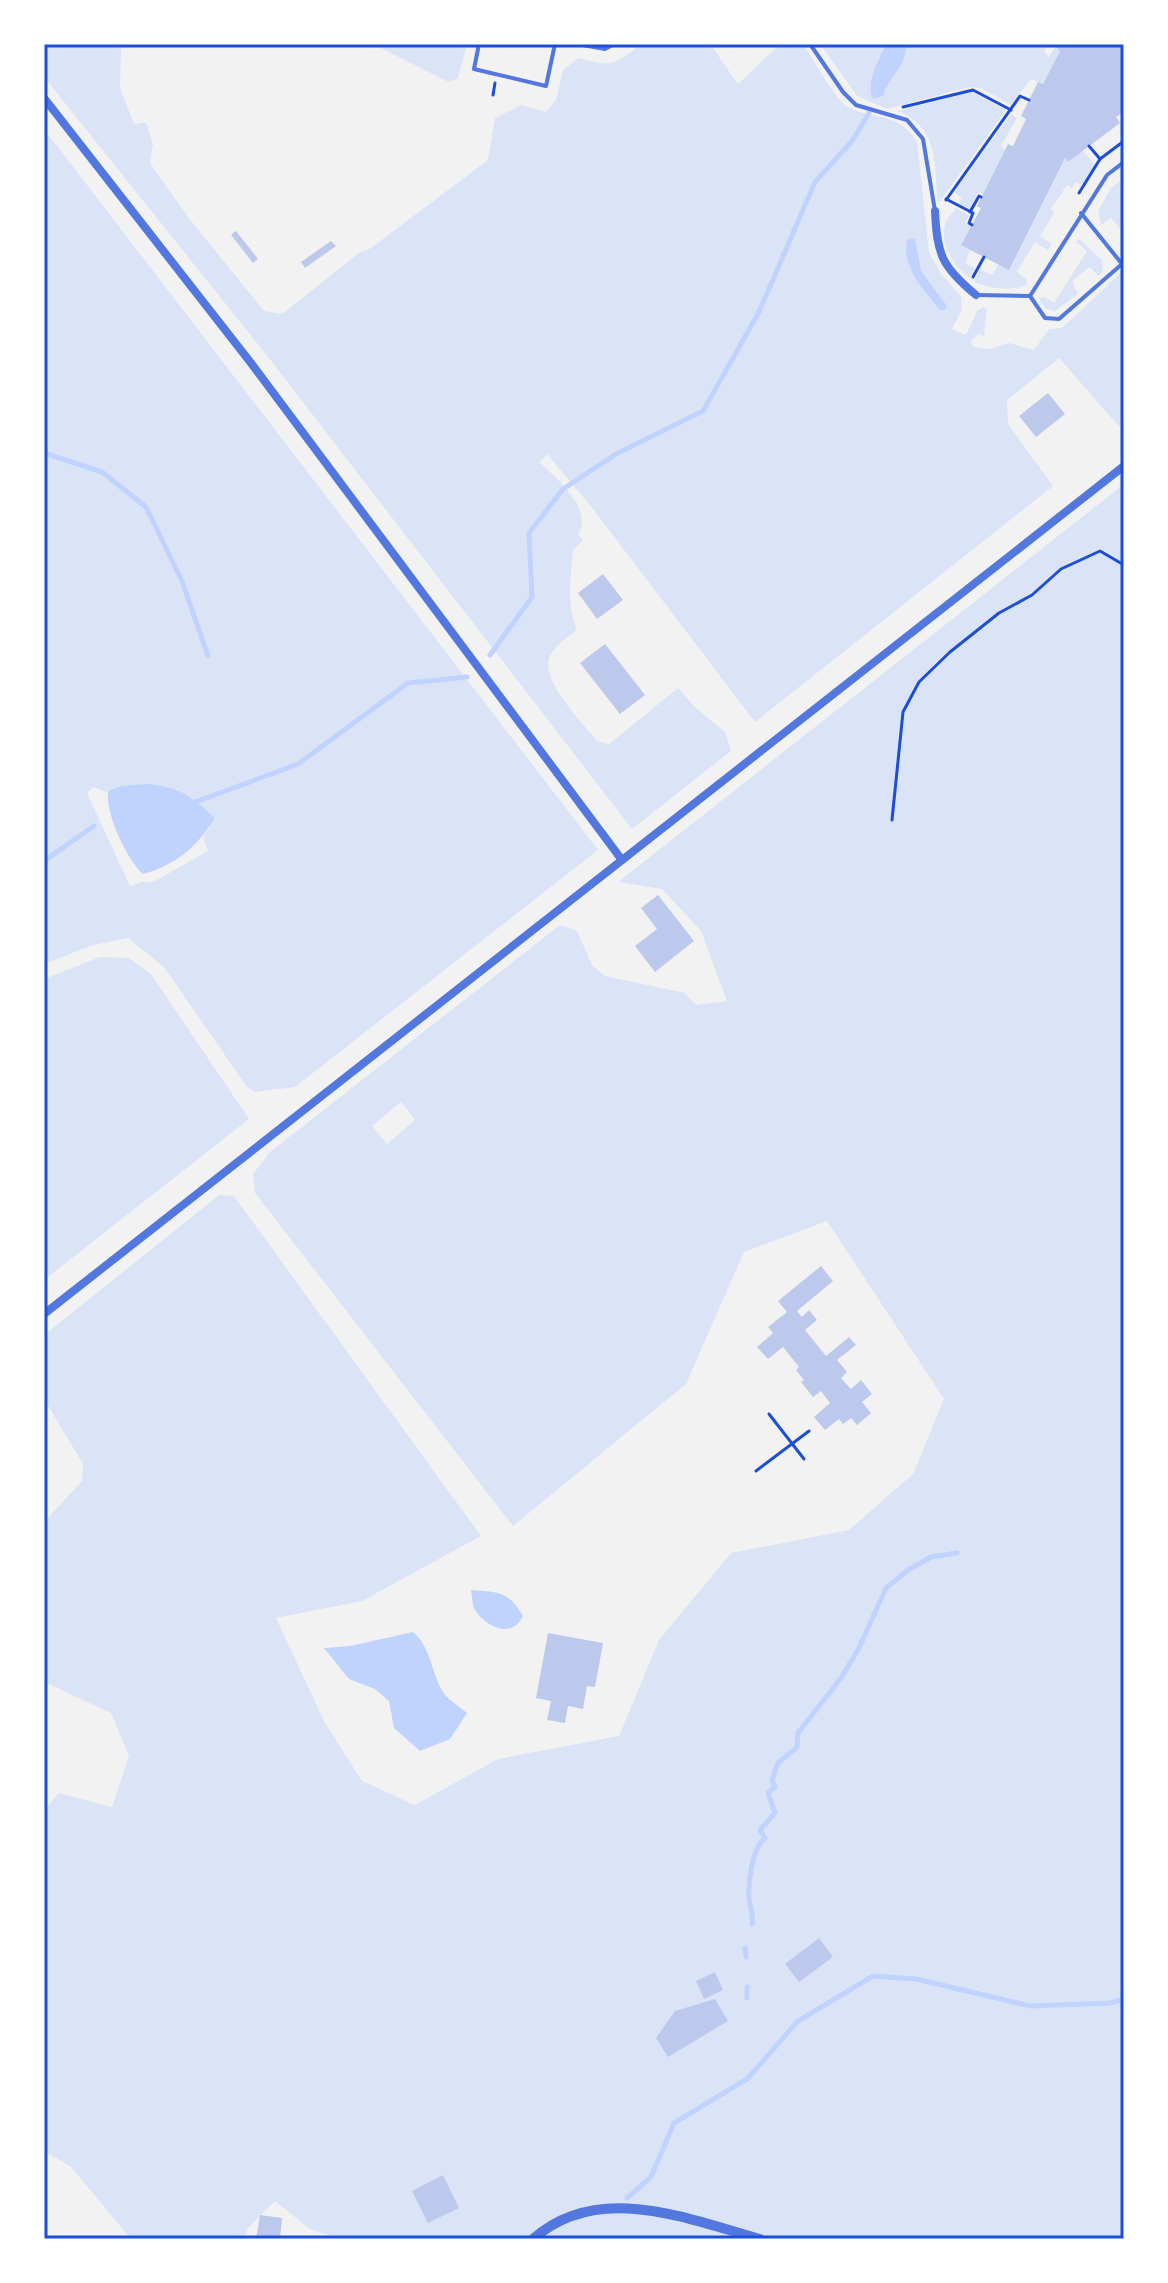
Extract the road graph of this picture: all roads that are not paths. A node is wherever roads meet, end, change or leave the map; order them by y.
1 (479, 44) edge
2 (555, 44) edge
3 (577, 44) edge
4 (614, 44) edge
5 (810, 44) edge
6 (44, 98) edge
7 (1124, 162) edge
8 (935, 211) joint
9 (1081, 213) junction
10 (1123, 264) edge
11 (976, 295) joint
12 (1030, 296) junction
13 (1124, 466) edge
14 (622, 860) junction
15 (44, 1314) edge
16 (533, 2239) edge
17 (760, 2239) edge

1 - 2 lane
3 - 4 lane
5 - 8 lane
6 - 14 street
7 - 9 lane
8 - 11 street
9 - 10 lane
9 - 12 lane
10 - 12 lane
11 - 12 lane
13 - 14 street
14 - 15 street
16 - 17 street

